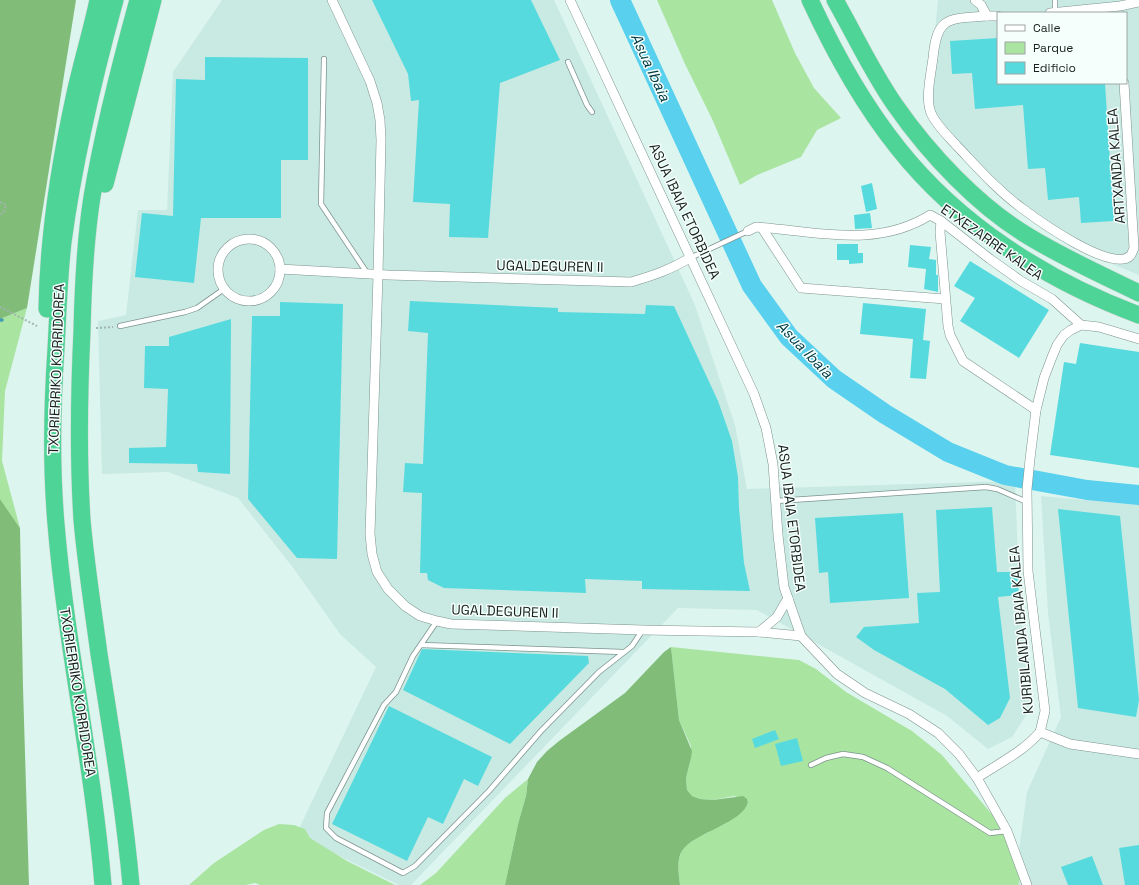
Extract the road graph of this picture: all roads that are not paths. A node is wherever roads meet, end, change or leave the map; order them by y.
1 (98, 0) edge
2 (115, 0) edge
3 (138, 0) edge
4 (153, 0) edge
5 (332, 0) edge
6 (570, 0) edge
7 (810, 0) edge
8 (836, 0) edge
9 (839, 0) edge
10 (975, 0) edge
11 (1055, 0) edge
12 (1139, 2) edge
13 (1120, 9) edge
14 (1053, 12) edge
15 (1070, 12) edge
16 (987, 16) junction
17 (997, 16) edge
18 (846, 18) junction
19 (324, 59) dead end
20 (568, 62) dead end
21 (1124, 84) edge
22 (592, 112) dead end
23 (941, 220) junction
24 (762, 228) junction
25 (748, 231) joint
26 (690, 258) junction
27 (280, 269) junction
28 (368, 274) junction
29 (378, 275) junction
30 (224, 289) junction
31 (1139, 293) edge
32 (83, 296) junction
33 (945, 299) junction
34 (1139, 315) edge
35 (1081, 325) junction
36 (120, 326) road end
37 (1139, 339) edge
38 (1036, 410) junction
39 (52, 411) junction
40 (776, 501) junction
41 (1027, 502) junction
42 (788, 598) junction
43 (437, 621) junction
44 (642, 630) junction
45 (760, 632) junction
46 (801, 636) junction
47 (421, 645) junction
48 (623, 652) junction
49 (1040, 732) junction
50 (1139, 754) edge
51 (811, 765) dead end
52 (977, 778) junction
53 (1007, 831) junction
54 (103, 885) edge
55 (131, 885) edge
56 (1027, 885) edge

1 - 39 highway
2 - 39 highway, TXORIERRIKO KORRIDOREA
3 - 32 highway, TXORIERRIKO KORRIDOREA
4 - 32 highway
5 - 29 street, UGALDEGUREN II
6 - 26 street, ASUA IBAIA ETORBIDEA
7 - 34 highway
8 - 18 highway
9 - 18 highway
10 - 16 street
11 - 14 lane
12 - 13 street
13 - 15 street
16 - 17 street
16 - 21 street, ARTXANDA KALEA
18 - 31 highway
19 - 28 lane
20 - 22 lane
23 - 24 street, ETXEZARRE KALEA
23 - 33 street
23 - 35 street, ETXEZARRE KALEA
24 - 25 street, ETXEZARRE KALEA
24 - 33 street
25 - 26 lane, UGALDEGUREN II
26 - 29 street, UGALDEGUREN II
26 - 40 street, ASUA IBAIA ETORBIDEA
27 - 28 street, UGALDEGUREN II
27 - 30 street
27 - 30 street
28 - 29 street, UGALDEGUREN II
29 - 43 street, UGALDEGUREN II
30 - 36 lane
32 - 55 highway, TXORIERRIKO KORRIDOREA
33 - 38 street
35 - 37 street
35 - 38 street, KURIBILANDA IBAIA KALEA
38 - 41 street, KURIBILANDA IBAIA KALEA
39 - 54 highway, TXORIERRIKO KORRIDOREA
40 - 41 lane
40 - 42 street, ASUA IBAIA ETORBIDEA
41 - 49 street, KURIBILANDA IBAIA KALEA
42 - 45 street
42 - 46 street, ASUA IBAIA ETORBIDEA
43 - 44 street, UGALDEGUREN II
43 - 47 lane
44 - 45 street, UGALDEGUREN II
44 - 48 lane
45 - 46 street, UGALDEGUREN II
46 - 52 street, ASUA IBAIA ETORBIDEA
47 - 48 lane
47 - 48 lane
49 - 50 street
49 - 52 street
51 - 53 lane
52 - 53 street, ASUA IBAIA ETORBIDEA
53 - 56 street, ASUA IBAIA ETORBIDEA

